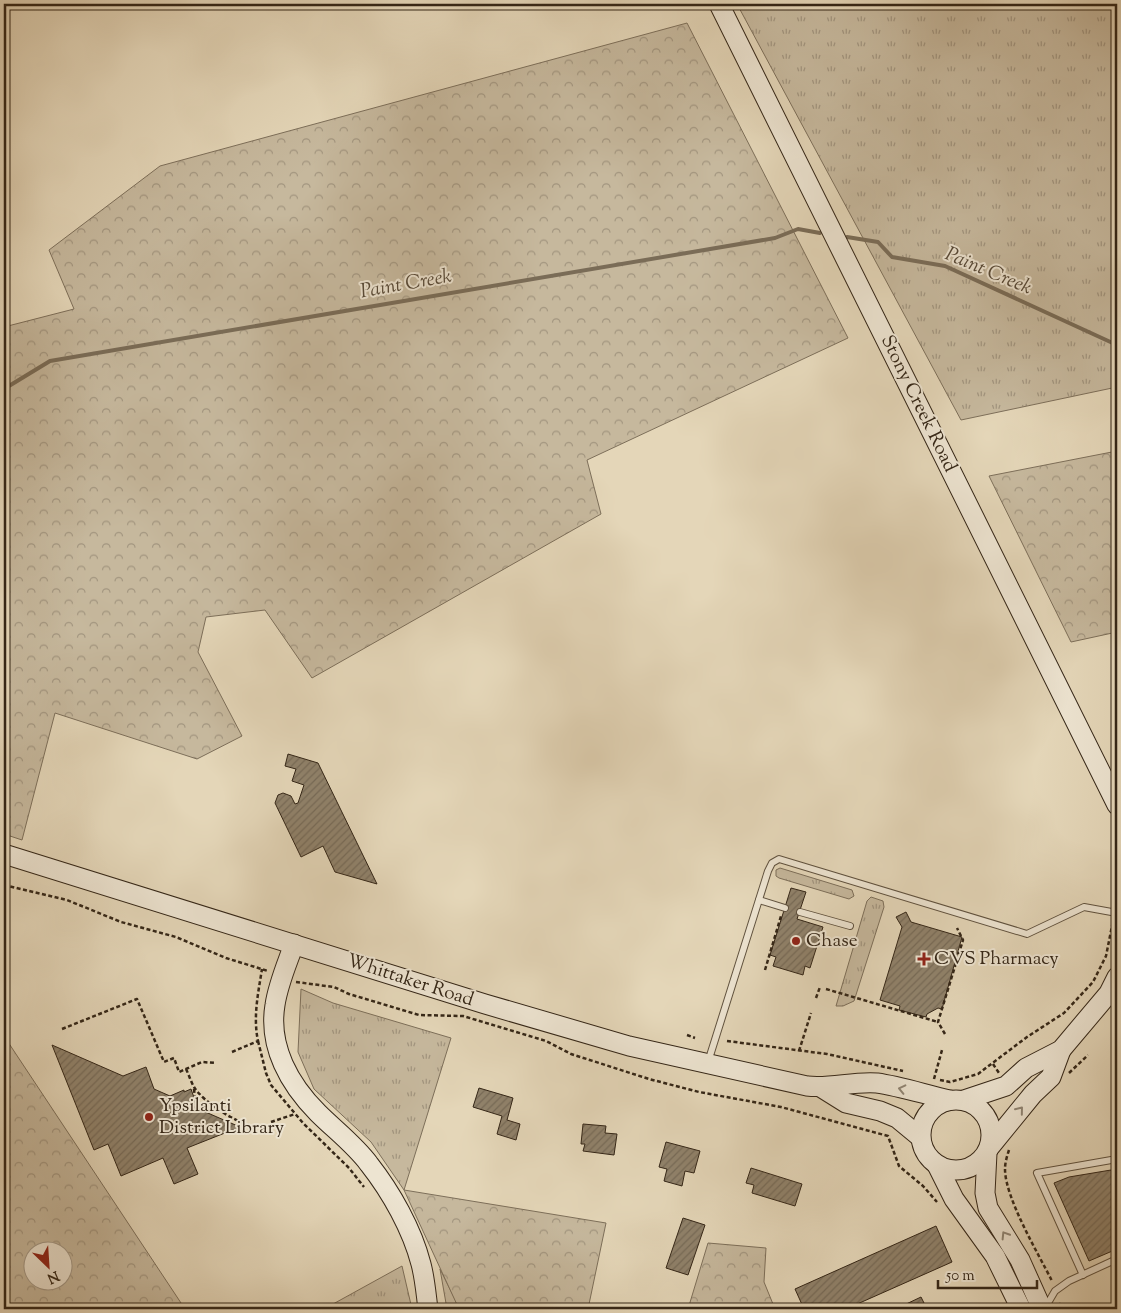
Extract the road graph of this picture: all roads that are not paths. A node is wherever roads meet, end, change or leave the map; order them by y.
1 (719, 4) edge
2 (1117, 805) edge
3 (4, 854) edge
4 (759, 900) junction
5 (785, 908) dead end
6 (800, 912) dead end
7 (1117, 913) edge
8 (850, 926) dead end
9 (294, 944) junction
10 (1117, 977) edge
11 (1061, 1050) junction
12 (707, 1064) junction
13 (822, 1088) junction
14 (957, 1100) junction
15 (920, 1137) junction
16 (988, 1150) junction
17 (1117, 1159) edge
18 (937, 1165) junction
19 (1117, 1259) edge
20 (1083, 1275) junction
21 (428, 1309) edge
22 (1021, 1309) edge
23 (1043, 1309) edge

1 - 2 main road, Stony Creek Road
3 - 9 main road, Whittaker Road
4 - 5 lane
4 - 7 lane
4 - 12 lane
6 - 8 lane
9 - 12 main road, Whittaker Road
9 - 21 main road
10 - 11 main road
11 - 14 main road
16 -> 11 main road
12 - 13 main road, Whittaker Road
14 -> 13 main road, Whittaker Road
13 - 15 main road, Whittaker Road
14 - 15 main road
14 - 16 main road
15 - 18 main road
16 - 18 main road
23 -> 16 main road
17 - 20 lane
18 - 22 main road
19 - 20 lane
20 - 23 lane

